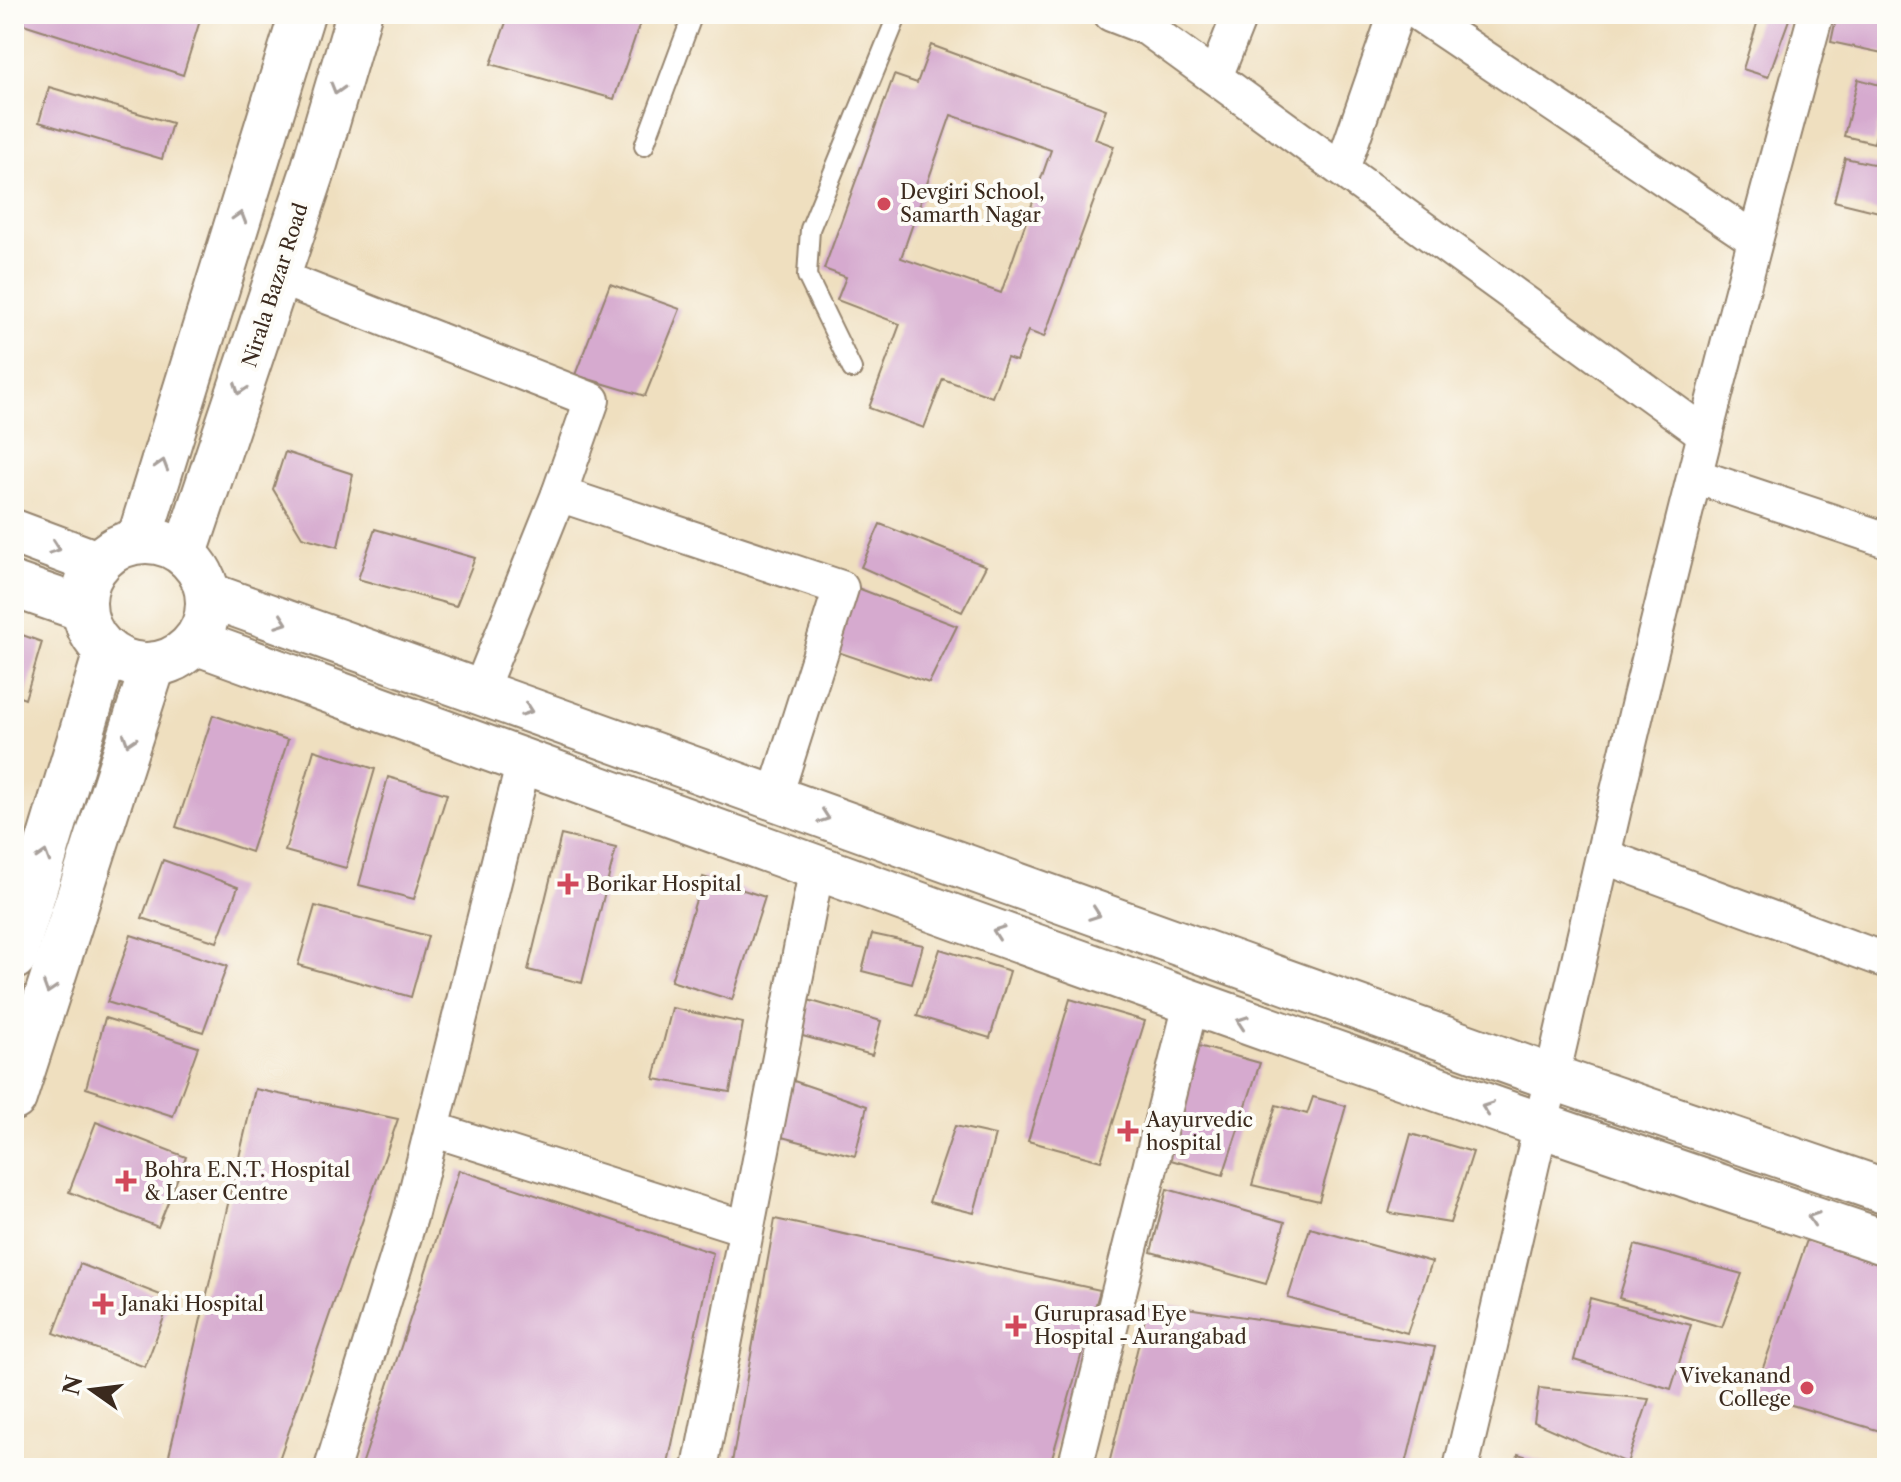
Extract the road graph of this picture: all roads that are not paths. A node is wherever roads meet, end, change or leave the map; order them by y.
1 (302, 14) edge
2 (359, 14) edge
3 (693, 14) edge
4 (898, 14) edge
5 (1111, 14) edge
6 (1240, 14) edge
7 (1396, 14) edge
8 (1419, 14) edge
9 (1816, 14) edge
10 (1215, 77) junction
11 (644, 146) dead end
12 (1342, 169) junction
13 (1754, 239) junction
14 (278, 277) junction
15 (852, 369) dead end
16 (1705, 434) junction
17 (1695, 476) junction
18 (559, 494) junction
19 (14, 532) edge
20 (139, 540) junction
21 (1887, 540) edge
22 (185, 553) junction
23 (97, 563) junction
24 (14, 585) edge
25 (209, 595) junction
26 (83, 609) junction
27 (195, 642) junction
28 (106, 652) junction
29 (153, 666) junction
30 (479, 693) junction
31 (524, 761) junction
32 (774, 799) junction
33 (1603, 856) junction
34 (817, 867) junction
35 (14, 957) edge
36 (1887, 961) edge
37 (1191, 1004) junction
38 (1554, 1078) junction
39 (14, 1098) edge
40 (1543, 1128) junction
41 (432, 1129) junction
42 (1887, 1192) edge
43 (745, 1228) junction
44 (1887, 1243) edge
45 (332, 1468) edge
46 (700, 1468) edge
47 (1075, 1468) edge
48 (1461, 1468) edge

20 -> 1 street
2 -> 14 street, Nirala Bazar Road
3 - 11 lane
4 - 15 lane
5 - 10 street
6 - 10 street
7 - 12 street
8 - 13 street
9 - 13 street
10 - 12 street
12 - 16 street
13 - 16 street
14 - 18 street
14 -> 22 street, Nirala Bazar Road
16 - 17 street
17 - 21 street
17 - 33 street
18 - 30 street
18 - 32 street
19 -> 23 street
20 - 22 street
20 - 23 street
22 - 25 street
23 - 26 street
24 - 26 street
25 - 27 street
25 -> 30 street
26 - 28 street
27 - 29 street
27 - 31 street
28 - 29 street
35 -> 28 street
29 -> 39 street
30 -> 32 street
31 - 34 street
31 - 41 street
32 -> 38 street
33 - 36 street
33 - 38 street
37 -> 34 street
34 - 43 street
40 -> 37 street
37 - 47 street
38 - 40 street
38 - 42 street
44 -> 40 street
40 - 48 street
41 - 43 street
41 - 45 street
43 - 46 street

